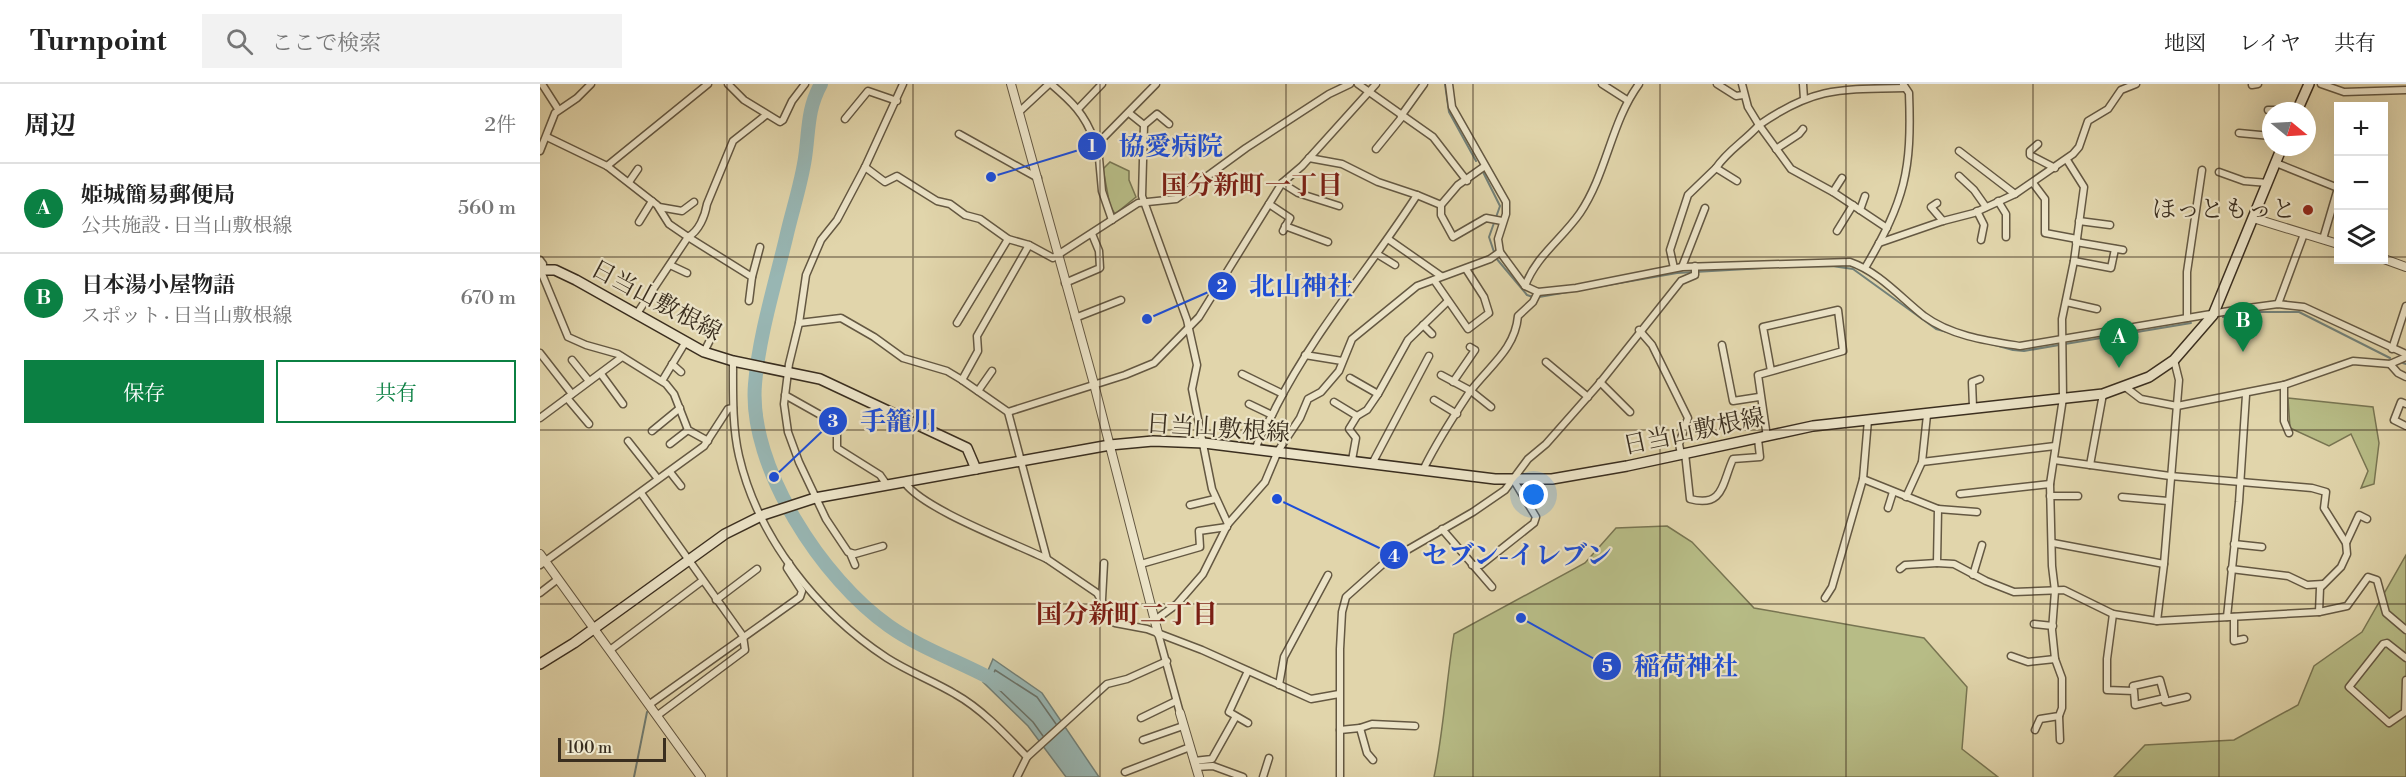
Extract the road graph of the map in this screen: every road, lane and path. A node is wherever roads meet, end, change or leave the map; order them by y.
1 (542, 84) edge
2 (591, 84) edge
3 (693, 84) edge
4 (708, 84) edge
5 (728, 84) edge
6 (806, 84) edge
7 (903, 84) edge
8 (1011, 84) edge
9 (1050, 84) edge
10 (1102, 84) edge
11 (1156, 84) edge
12 (1350, 84) edge
13 (1358, 84) edge
14 (1376, 84) edge
15 (1424, 84) edge
16 (1449, 84) edge
17 (1602, 84) edge
18 (1639, 84) edge
19 (1717, 84) edge
20 (1743, 84) edge
21 (1803, 84) edge
22 (2136, 84) edge
23 (2308, 84) edge
24 (2321, 84) edge
25 (1904, 86) edge
26 (1834, 87) edge
27 (2406, 90) edge
28 (699, 91) junction
29 (1368, 92) junction
30 (1743, 94) junction
31 (1804, 99) junction
32 (1627, 100) junction
33 (897, 101) junction
34 (2301, 102) edge
35 (1078, 108) junction
36 (558, 109) junction
37 (1019, 112) junction
38 (1129, 113) junction
39 (766, 115) junction
40 (1402, 117) junction
41 (846, 119) dead end
42 (1169, 124) dead end
43 (1144, 125) junction
44 (1759, 126) junction
45 (1803, 129) dead end
46 (2240, 133) dead end
47 (959, 134) dead end
48 (2262, 135) edge
49 (547, 137) junction
50 (1094, 140) junction
51 (2038, 144) dead end
52 (1376, 149) dead end
53 (1776, 149) junction
54 (540, 151) edge
55 (1959, 151) dead end
56 (2279, 156) edge
57 (1309, 158) junction
58 (2067, 160) junction
59 (2276, 163) junction
60 (607, 166) junction
61 (1485, 166) junction
62 (865, 167) junction
63 (1716, 168) junction
64 (2055, 168) junction
65 (638, 169) dead end
66 (2202, 170) dead end
67 (2218, 172) dead end
68 (1959, 176) dead end
69 (1038, 178) junction
70 (1842, 178) dead end
71 (1467, 181) junction
72 (1737, 181) dead end
73 (629, 182) junction
74 (1282, 183) junction
75 (2033, 183) junction
76 (2268, 183) junction
77 (1833, 192) junction
78 (2015, 194) junction
79 (1417, 195) junction
80 (1865, 196) dead end
81 (1144, 200) junction
82 (652, 201) junction
83 (1998, 201) junction
84 (694, 202) dead end
85 (1937, 203) dead end
86 (1269, 204) junction
87 (1441, 205) junction
88 (1853, 205) junction
89 (1339, 206) dead end
90 (659, 207) junction
91 (1986, 207) junction
92 (1705, 208) dead end
93 (1860, 210) junction
94 (1977, 211) junction
95 (2253, 219) junction
96 (1112, 220) junction
97 (1501, 220) junction
98 (1943, 220) junction
99 (2079, 221) junction
100 (639, 222) dead end
101 (2110, 225) dead end
102 (1887, 228) junction
103 (1837, 231) dead end
104 (1092, 234) junction
105 (2304, 234) junction
106 (688, 237) junction
107 (2006, 237) dead end
108 (1008, 239) junction
109 (2323, 239) junction
110 (1388, 240) junction
111 (1981, 240) dead end
112 (2076, 240) junction
113 (1328, 242) dead end
114 (1879, 243) junction
115 (2334, 243) edge
116 (1029, 245) junction
117 (760, 247) dead end
118 (2115, 249) junction
119 (2123, 250) dead end
120 (1500, 252) junction
121 (1377, 254) junction
122 (1058, 256) junction
123 (540, 260) edge
124 (2388, 260) edge
125 (2074, 261) junction
126 (670, 265) junction
127 (1395, 265) dead end
128 (1682, 267) junction
129 (1864, 267) junction
130 (2406, 267) edge
131 (1674, 268) junction
132 (1466, 269) junction
133 (1695, 270) junction
134 (541, 271) edge
135 (687, 273) dead end
136 (1442, 276) junction
137 (752, 277) junction
138 (1434, 279) junction
139 (1065, 283) junction
140 (1525, 286) junction
141 (1537, 293) junction
142 (1121, 300) dead end
143 (749, 301) dead end
144 (1448, 302) junction
145 (2066, 302) junction
146 (2278, 304) junction
147 (2097, 309) dead end
148 (2405, 310) edge
149 (636, 315) junction
150 (2213, 315) junction
151 (1075, 318) junction
152 (2187, 318) junction
153 (800, 323) junction
154 (957, 323) dead end
155 (1423, 325) junction
156 (1188, 326) junction
157 (1639, 330) junction
158 (714, 332) dead end
159 (1432, 334) dead end
160 (2063, 339) junction
161 (685, 343) junction
162 (1722, 345) dead end
163 (1470, 347) dead end
164 (2392, 349) junction
165 (704, 352) junction
166 (540, 353) edge
167 (1305, 355) junction
168 (1429, 356) dead end
169 (2406, 356) edge
170 (622, 357) junction
171 (572, 360) dead end
172 (2174, 360) junction
173 (735, 361) junction
174 (1342, 361) junction
175 (1546, 362) dead end
176 (672, 364) junction
177 (2390, 364) junction
178 (1771, 370) junction
179 (785, 371) junction
180 (992, 371) dead end
181 (681, 372) dead end
182 (600, 374) junction
183 (1242, 374) dead end
184 (1441, 375) dead end
185 (2406, 377) edge
186 (1350, 378) dead end
187 (1980, 379) dead end
188 (962, 380) junction
189 (590, 381) junction
190 (662, 381) junction
191 (1453, 382) junction
192 (1600, 382) junction
193 (1094, 384) junction
194 (2284, 385) junction
195 (2124, 386) junction
196 (978, 391) junction
197 (1471, 391) junction
198 (1283, 394) junction
199 (1378, 394) junction
200 (2103, 394) junction
201 (785, 395) junction
202 (2246, 395) junction
203 (570, 396) junction
204 (1588, 397) junction
205 (1759, 397) junction
206 (2063, 398) junction
207 (1434, 400) dead end
208 (1334, 402) dead end
209 (623, 404) dead end
210 (1249, 404) dead end
211 (2406, 404) edge
212 (2177, 406) junction
213 (1491, 407) dead end
214 (1973, 407) junction
215 (680, 408) junction
216 (733, 408) junction
217 (1008, 412) junction
218 (1630, 412) dead end
219 (1457, 414) junction
220 (1272, 415) junction
221 (1927, 415) junction
222 (1357, 416) junction
223 (540, 418) edge
224 (1868, 420) junction
225 (589, 424) dead end
226 (2406, 426) edge
227 (688, 430) junction
228 (652, 431) dead end
229 (2289, 433) dead end
230 (1762, 438) junction
231 (628, 441) dead end
232 (708, 441) junction
233 (1204, 443) junction
234 (670, 444) dead end
235 (1110, 445) junction
236 (2055, 446) junction
237 (1256, 448) junction
238 (1278, 451) junction
239 (1683, 453) junction
240 (1352, 460) junction
241 (2054, 460) junction
242 (1373, 462) junction
243 (1922, 462) junction
244 (1022, 463) junction
245 (2090, 465) junction
246 (1424, 468) junction
247 (976, 469) junction
248 (670, 472) junction
249 (2170, 476) junction
250 (1513, 479) junction
251 (1863, 479) junction
252 (658, 480) junction
253 (2241, 482) junction
254 (904, 483) junction
255 (2050, 484) junction
256 (887, 485) junction
257 (681, 486) dead end
258 (1893, 492) junction
259 (641, 493) junction
260 (1960, 494) dead end
261 (2050, 496) junction
262 (2078, 496) dead end
263 (1906, 497) junction
264 (2121, 497) dead end
265 (814, 499) junction
266 (1215, 499) junction
267 (2168, 501) junction
268 (1190, 505) dead end
269 (1888, 508) dead end
270 (1938, 509) junction
271 (1977, 512) dead end
272 (761, 515) junction
273 (2367, 519) dead end
274 (1228, 525) junction
275 (1442, 529) junction
276 (2053, 543) junction
277 (2346, 543) junction
278 (2234, 544) junction
279 (1982, 545) dead end
280 (883, 546) dead end
281 (2262, 547) dead end
282 (850, 553) junction
283 (1047, 559) junction
284 (542, 560) edge
285 (689, 561) junction
286 (789, 563) junction
287 (1104, 563) dead end
288 (1937, 563) junction
289 (1141, 564) junction
290 (2164, 564) junction
291 (855, 565) dead end
292 (1473, 565) junction
293 (756, 569) dead end
294 (1900, 569) dead end
295 (2231, 569) junction
296 (1328, 575) dead end
297 (1973, 575) junction
298 (558, 579) junction
299 (702, 581) junction
300 (2327, 584) junction
301 (1492, 587) dead end
302 (2055, 591) junction
303 (540, 593) edge
304 (1825, 598) dead end
305 (1102, 599) junction
306 (716, 600) junction
307 (2319, 612) junction
308 (2113, 614) junction
309 (2230, 617) junction
310 (1155, 620) junction
311 (2157, 621) junction
312 (2034, 624) dead end
313 (2052, 626) junction
314 (594, 628) junction
315 (2406, 630) edge
316 (1158, 633) junction
317 (743, 636) junction
318 (2244, 639) dead end
319 (610, 650) junction
320 (2011, 656) dead end
321 (2406, 658) edge
322 (2055, 659) junction
323 (1167, 661) junction
324 (540, 664) edge
325 (1248, 670) junction
326 (2406, 680) edge
327 (1279, 685) junction
328 (2134, 691) junction
329 (1339, 694) junction
330 (2187, 697) dead end
331 (2165, 698) junction
332 (1176, 700) junction
333 (650, 704) junction
334 (1180, 713) joint
335 (658, 715) junction
336 (2059, 716) junction
337 (1141, 718) dead end
338 (1235, 718) junction
339 (1248, 723) dead end
340 (1183, 726) junction
341 (1415, 726) dead end
342 (1360, 728) junction
343 (1340, 730) junction
344 (2035, 730) dead end
345 (1143, 740) dead end
346 (2060, 740) dead end
347 (1190, 747) junction
348 (1028, 756) junction
349 (1269, 758) dead end
350 (1373, 760) dead end
351 (1196, 771) edge
352 (1125, 772) dead end
353 (701, 777) edge
354 (1017, 777) edge
355 (1243, 777) edge
356 (1263, 777) edge
357 (1341, 777) edge

1 - 36 street
2 - 36 street
3 - 28 street
4 - 28 street
5 - 39 street
6 - 39 street
7 - 33 street
8 - 37 street
9 - 35 street
9 - 37 street
10 - 35 street
11 - 38 street
12 - 81 street
13 - 29 street
14 - 29 street
15 - 40 street
16 - 61 street
17 - 32 street
18 - 32 street
19 - 30 street
20 - 30 street
21 - 31 street
22 - 58 street
23 - 34 main road
24 - 27 street
25 - 26 street
25 - 102 street
26 - 31 street
28 - 60 street
29 - 40 street
29 - 57 street
30 - 44 street
31 - 44 street
32 - 140 street
33 - 41 street
33 - 62 street
35 - 50 street
36 - 49 street
37 - 69 street
38 - 43 street
38 - 50 street
39 - 106 street
40 - 52 street
40 - 71 street
42 - 43 street
43 - 81 street
44 - 53 street
44 - 63 street
45 - 53 street
46 - 48 street
47 - 69 street
49 - 54 street
49 - 60 street
50 - 96 street
51 - 64 street
53 - 77 street
55 - 78 street
56 - 59 main road, 日当山敷根線
57 - 74 street
57 - 79 street
58 - 64 street
58 - 99 street
59 - 76 main road, 日当山敷根線
59 - 109 street
60 - 73 street
61 - 71 street
61 - 97 street
62 - 108 street
62 - 153 street
63 - 72 street
63 - 131 street
64 - 75 street
65 - 73 street
66 - 152 street
67 - 76 street
68 - 91 street
69 - 122 street
70 - 77 street
71 - 87 street
73 - 82 street
74 - 86 street
74 - 89 street
75 - 78 street
75 - 112 street
76 - 95 main road, 日当山敷根線
77 - 88 street
78 - 83 street
79 - 87 street
79 - 110 street
80 - 93 street
81 - 96 street
81 - 156 street
82 - 90 street
82 - 100 street
83 - 91 street
83 - 107 street
84 - 90 street
85 - 98 street
86 - 113 street
86 - 156 street
87 - 97 street
88 - 93 street
88 - 103 street
90 - 106 street
91 - 94 street
92 - 128 street
93 - 102 street
94 - 98 street
94 - 111 street
95 - 105 street
95 - 150 main road, 日当山敷根線
96 - 104 street
97 - 120 street
98 - 114 street
99 - 101 street
99 - 112 street
102 - 114 street
104 - 122 street
104 - 139 street
105 - 109 street
105 - 146 street
106 - 126 street
106 - 137 street
108 - 116 street
108 - 154 street
109 - 115 street
110 - 121 street
110 - 136 street
112 - 118 street
112 - 125 street
114 - 129 street
116 - 122 street
116 - 188 street
117 - 137 street
118 - 119 street
118 - 125 street
120 - 132 street
120 - 140 street
121 - 127 street
121 - 167 street
122 - 139 street
123 - 134 street
124 - 130 street
125 - 145 street
126 - 135 street
126 - 149 street
128 - 131 street
128 - 133 street
129 - 133 street
129 - 160 street
131 - 141 street
132 - 136 street
132 - 144 street
133 - 157 street
134 - 149 main road, 日当山敷根線
134 - 170 street
136 - 138 street
137 - 143 street
138 - 144 street
138 - 174 street
139 - 151 street
140 - 141 street
141 - 197 street
142 - 151 street
144 - 155 street
145 - 147 street
145 - 160 street
146 - 150 street
146 - 164 street
148 - 164 street
149 - 161 main road, 日当山敷根線
150 - 152 street
150 - 172 main road, 日当山敷根線
151 - 193 street
152 - 160 street
153 - 179 street
153 - 188 street
155 - 159 street
155 - 199 street
156 - 193 street
156 - 233 street
157 - 192 street
157 - 239 street
158 - 165 street
160 - 206 street
161 - 165 main road, 日当山敷根線
161 - 176 street
162 - 205 street
163 - 191 street
164 - 169 street
165 - 173 main road, 日当山敷根線
166 - 203 street
167 - 174 street
167 - 198 street
168 - 242 street
169 - 177 street
170 - 182 street
170 - 190 street
171 - 189 street
172 - 195 main road, 日当山敷根線
172 - 212 street
173 - 179 main road, 日当山敷根線
173 - 216 street
174 - 238 street
175 - 204 street
176 - 181 street
176 - 190 street
177 - 185 street
177 - 194 street
178 - 178 street
178 - 205 street
179 - 201 street
179 - 247 main road, 日当山敷根線
180 - 196 street
182 - 189 street
182 - 209 street
183 - 198 street
184 - 191 street
186 - 199 street
187 - 214 street
188 - 196 street
189 - 203 street
190 - 215 street
191 - 197 street
192 - 204 street
192 - 218 street
193 - 217 street
193 - 235 street
194 - 202 street
194 - 229 street
195 - 200 main road, 日当山敷根線
195 - 212 street
196 - 217 street
197 - 213 street
197 - 219 street
198 - 220 street
199 - 222 street
200 - 206 main road, 日当山敷根線
200 - 245 street
201 - 256 street
201 - 265 street
202 - 212 street
202 - 253 street
203 - 223 street
203 - 225 street
204 - 250 street
205 - 230 street
206 - 214 main road, 日当山敷根線
206 - 236 street
207 - 219 street
208 - 222 street
210 - 220 street
211 - 226 street
212 - 249 street
214 - 221 main road, 日当山敷根線
215 - 227 street
215 - 228 street
216 - 232 street
216 - 272 street
217 - 244 street
219 - 246 street
220 - 237 street
221 - 224 main road, 日当山敷根線
221 - 243 street
222 - 240 street
224 - 230 main road, 日当山敷根線
224 - 251 street
227 - 232 street
227 - 234 street
230 - 239 main road, 日当山敷根線
230 - 239 street
231 - 252 street
232 - 248 street
233 - 235 main road, 日当山敷根線
233 - 237 main road, 日当山敷根線
233 - 266 street
235 - 244 main road, 日当山敷根線
235 - 289 street
236 - 241 street
236 - 243 street
237 - 238 main road, 日当山敷根線
238 - 240 main road, 日当山敷根線
238 - 274 street
239 - 250 main road, 日当山敷根線
240 - 242 main road, 日当山敷根線
241 - 245 street
241 - 255 street
242 - 246 main road, 日当山敷根線
243 - 263 street
244 - 247 main road, 日当山敷根線
244 - 283 street
245 - 249 street
246 - 250 main road, 日当山敷根線
247 - 254 main road, 日当山敷根線
248 - 252 street
248 - 257 street
249 - 253 street
249 - 267 street
250 - 275 street
250 - 292 street
251 - 258 street
251 - 304 street
252 - 259 street
253 - 277 street
253 - 278 street
254 - 256 main road, 日当山敷根線
254 - 283 street
255 - 260 street
255 - 261 street
256 - 265 main road, 日当山敷根線
258 - 263 street
258 - 269 street
259 - 284 street
259 - 285 street
261 - 262 street
261 - 276 street
263 - 270 street
264 - 267 street
265 - 272 main road, 日当山敷根線
265 - 282 street
266 - 268 street
266 - 274 street
267 - 290 street
270 - 271 street
270 - 288 street
272 - 285 main road, 日当山敷根線
272 - 286 street
273 - 277 street
274 - 289 street
274 - 310 street
275 - 292 street
275 - 329 street
276 - 290 street
276 - 302 street
277 - 300 street
278 - 281 street
278 - 295 street
279 - 297 street
280 - 282 street
282 - 291 street
283 - 305 street
284 - 298 street
285 - 299 street
285 - 314 main road, 日当山敷根線
286 - 317 street
286 - 348 street
287 - 305 street
288 - 294 street
288 - 297 street
289 - 310 street
290 - 311 street
292 - 301 street
293 - 306 street
295 - 300 street
295 - 309 street
296 - 327 street
297 - 302 street
298 - 303 street
298 - 314 street
299 - 306 street
299 - 319 street
300 - 307 street
302 - 308 street
302 - 313 street
305 - 316 street
306 - 317 street
307 - 309 street
307 - 315 street
308 - 311 street
308 - 328 street
309 - 311 street
309 - 318 street
310 - 316 street
312 - 313 street
313 - 322 street
314 - 319 street
314 - 324 main road, 日当山敷根線
316 - 323 street
316 - 325 street
317 - 333 street
317 - 335 street
319 - 333 street
320 - 322 street
321 - 326 street
322 - 336 street
323 - 332 street
323 - 348 street
325 - 327 street
325 - 338 street
327 - 329 street
328 - 331 street
328 - 331 street
329 - 343 street
330 - 331 street
332 - 334 street
332 - 337 street
333 - 335 street
334 - 340 street
335 - 353 street
336 - 344 street
336 - 346 street
338 - 339 street
338 - 351 street
340 - 345 street
340 - 347 street
341 - 342 street
342 - 343 street
342 - 350 street
343 - 357 street
347 - 351 street
347 - 352 street
348 - 354 street
349 - 356 street
351 - 355 street

